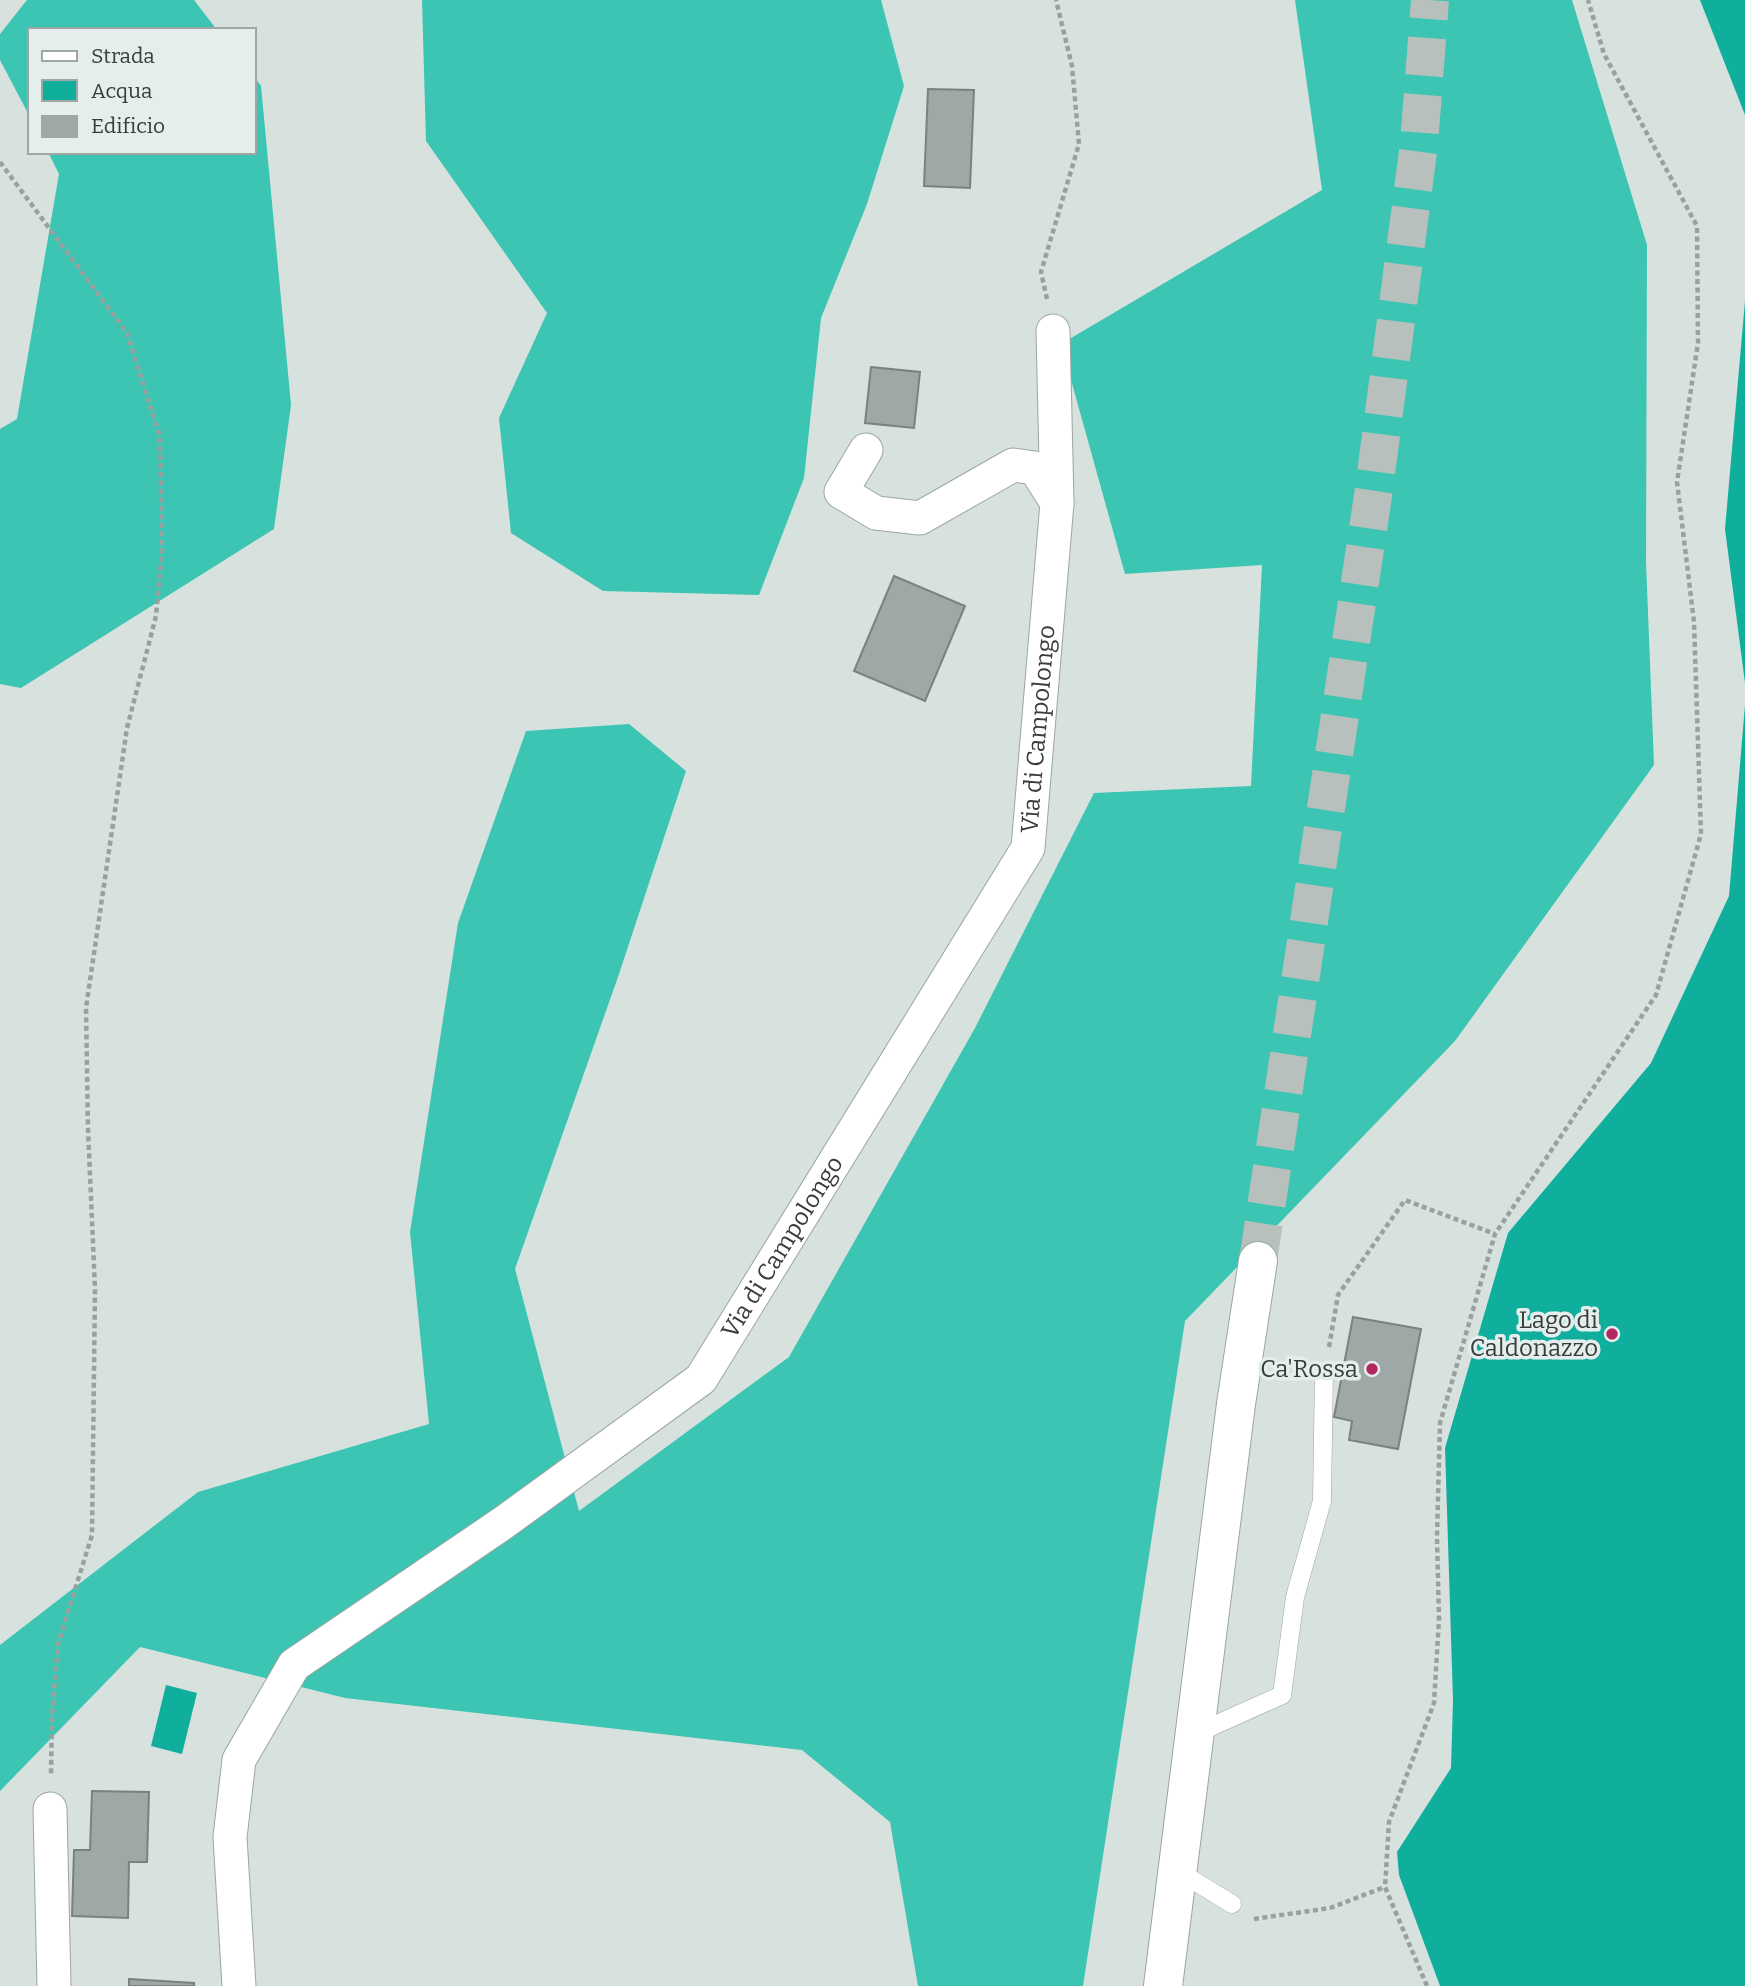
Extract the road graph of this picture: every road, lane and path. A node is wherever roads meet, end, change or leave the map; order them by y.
1 (1056, 0) edge
2 (1588, 0) edge
3 (0, 162) edge
4 (1053, 331) joint
5 (866, 450) dead end
6 (1056, 503) junction
7 (1495, 1234) junction
8 (1258, 1261) tunnel mouth
9 (1324, 1372) joint
10 (1195, 1734) junction
11 (50, 1809) joint
12 (1178, 1871) junction
13 (1385, 1887) junction
14 (1232, 1904) dead end
15 (1247, 1921) dead end
16 (54, 1986) edge
17 (239, 1986) edge
18 (1163, 1986) edge
19 (1427, 1986) edge

1 - 4 path
2 - 7 path
3 - 11 path
4 - 6 street, Via di Campolongo
5 - 6 street
6 - 17 street, Via di Campolongo
7 - 9 path
7 - 13 path
8 - 10 main road
9 - 10 lane
10 - 12 main road
11 - 16 street
12 - 14 lane
12 - 18 main road
13 - 15 path
13 - 19 path

